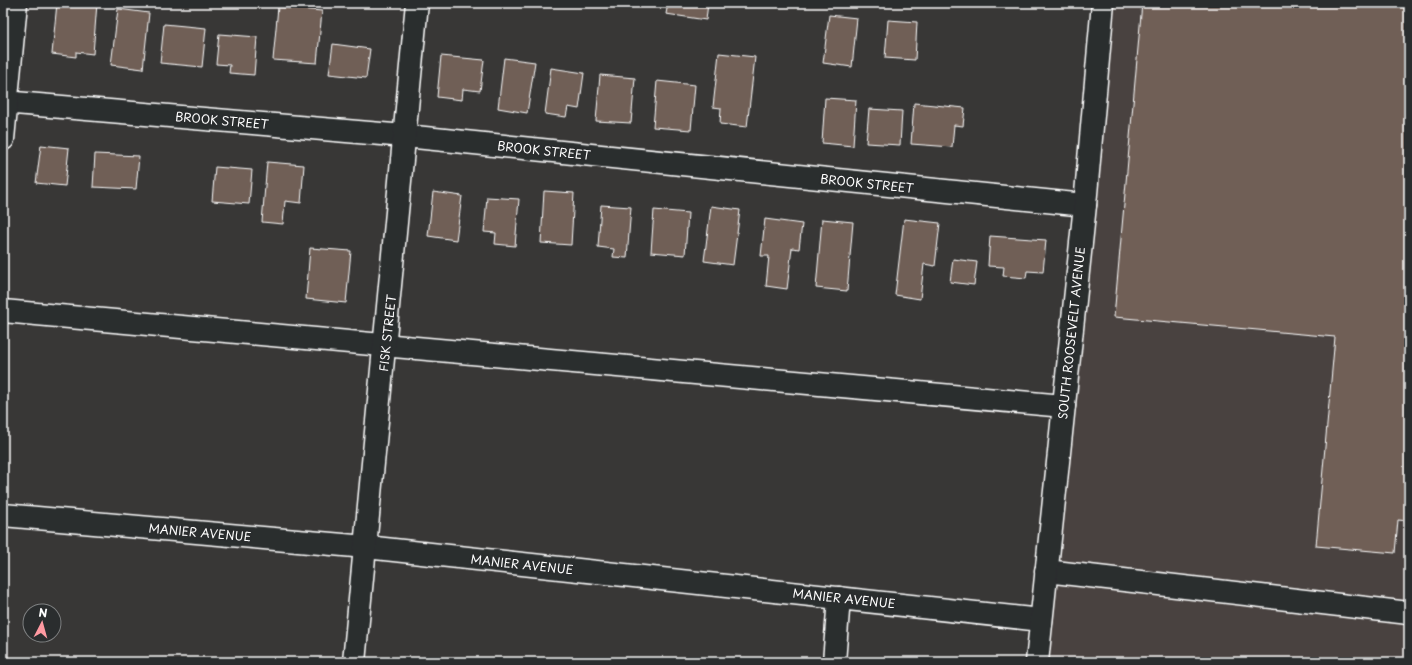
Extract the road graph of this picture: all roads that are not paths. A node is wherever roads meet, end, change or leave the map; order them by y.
1 (16, 3) edge
2 (417, 3) edge
3 (1103, 3) edge
4 (5, 102) edge
5 (405, 136) junction
6 (3, 138) edge
7 (1085, 205) junction
8 (3, 311) edge
9 (385, 345) junction
10 (1064, 406) junction
11 (3, 515) edge
12 (366, 547) junction
13 (1046, 571) junction
14 (839, 598) junction
15 (1409, 613) edge
16 (1041, 620) junction
17 (354, 662) edge
18 (834, 662) edge
19 (1037, 662) edge

1 - 4 street
2 - 5 street, FISK STREET
3 - 7 street, SOUTH ROOSEVELT AVENUE
4 - 5 street, BROOK STREET
4 - 6 street
5 - 7 street, BROOK STREET
5 - 9 street, FISK STREET
7 - 10 street, SOUTH ROOSEVELT AVENUE
8 - 9 street
9 - 10 street
9 - 12 street, FISK STREET
10 - 13 street, SOUTH ROOSEVELT AVENUE
11 - 12 street, MANIER AVENUE
12 - 14 street, MANIER AVENUE
12 - 17 street, FISK STREET
13 - 15 street
13 - 16 street, SOUTH ROOSEVELT AVENUE
14 - 16 street, MANIER AVENUE
14 - 18 street
16 - 19 street, SOUTH ROOSEVELT AVENUE

